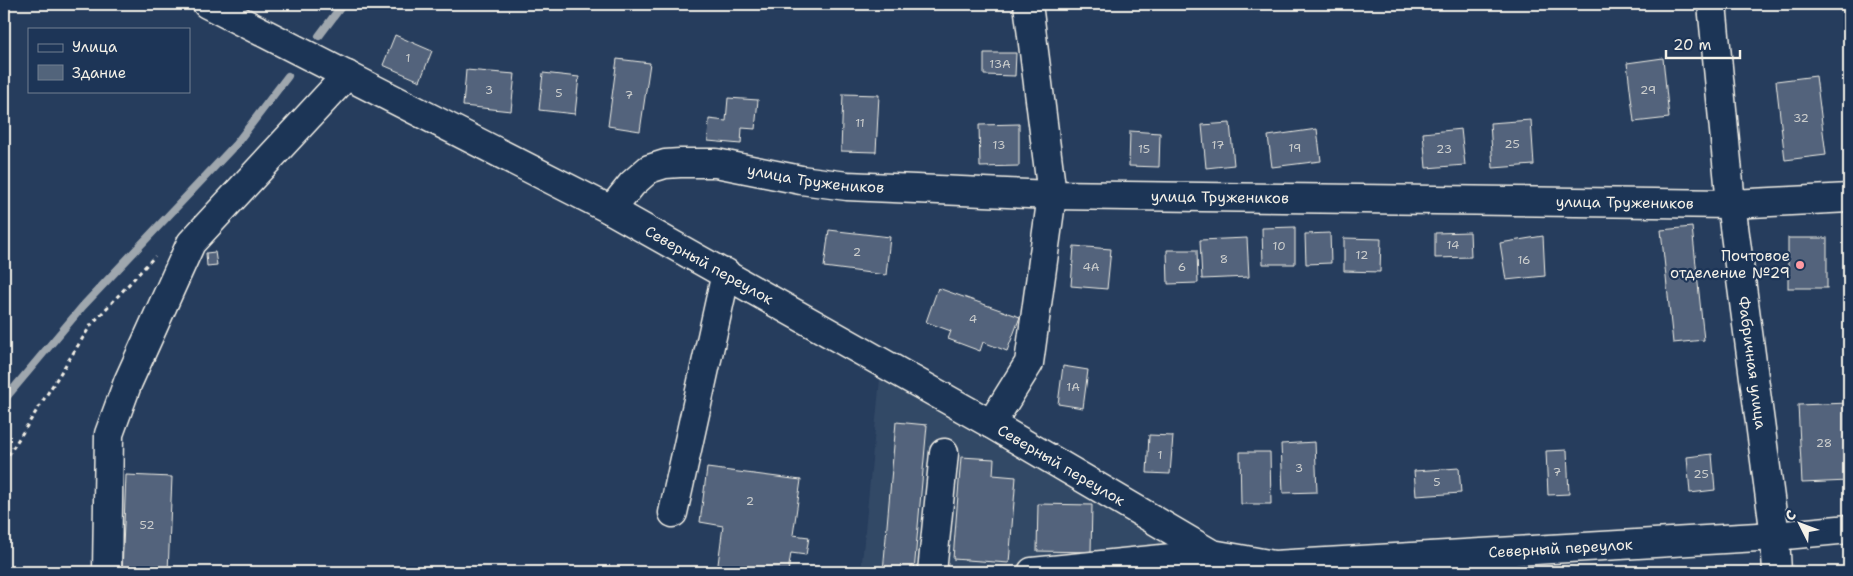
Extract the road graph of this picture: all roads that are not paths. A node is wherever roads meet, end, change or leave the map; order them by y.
1 (207, 4) edge
2 (1028, 4) edge
3 (1712, 4) edge
4 (347, 75) junction
5 (1052, 195) junction
6 (1849, 198) edge
7 (1731, 204) junction
8 (611, 210) junction
9 (726, 274) junction
10 (991, 424) junction
11 (944, 453) dead end
12 (673, 513) dead end
13 (1849, 529) edge
14 (1775, 536) junction
15 (1212, 554) junction
16 (107, 572) edge
17 (932, 572) edge
18 (1032, 572) edge
19 (1777, 572) edge

1 - 4 street, Северный переулок
2 - 5 street
3 - 7 street, Фабричная улица
4 - 8 street, Северный переулок
4 - 16 street
5 - 7 street, улица Тружеников
5 - 8 street, улица Тружеников
5 - 10 street
6 - 7 street, улица Тружеников
7 - 14 street, Фабричная улица
8 - 9 street, Северный переулок
9 - 10 street, Северный переулок
9 - 12 street
10 - 15 street, Северный переулок
11 - 17 street
13 - 14 street, Северный переулок
14 - 15 street, Северный переулок
14 - 19 street, Фабричная улица
15 - 18 street

